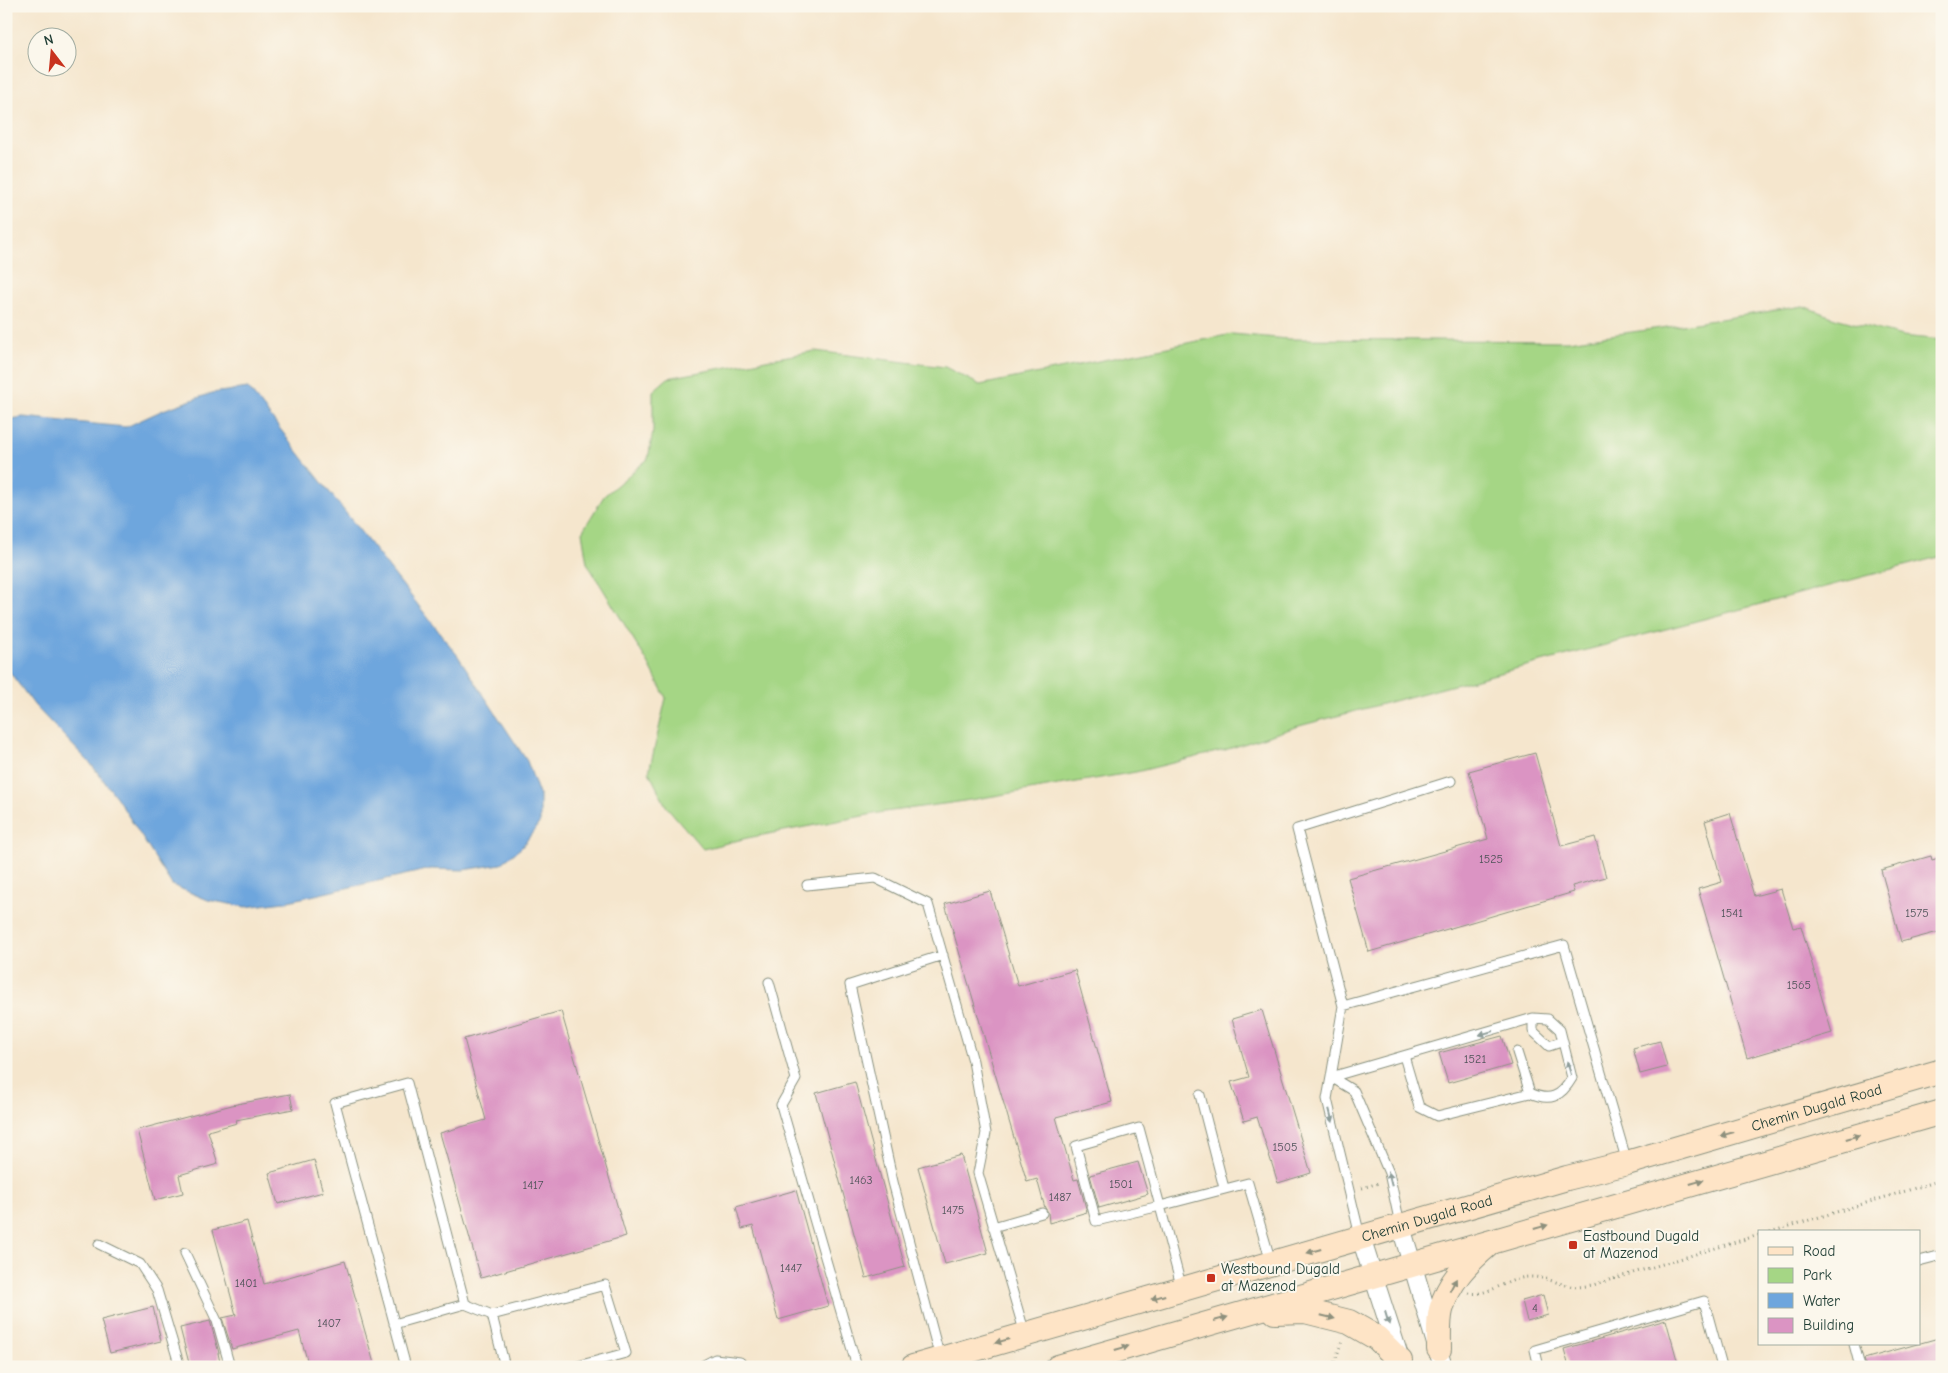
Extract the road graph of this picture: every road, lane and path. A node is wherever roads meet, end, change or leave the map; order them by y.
1 (1450, 781) dead end
2 (807, 885) dead end
3 (942, 954) junction
4 (769, 982) dead end
5 (1343, 1006) junction
6 (1533, 1018) junction
7 (1561, 1042) junction
8 (1518, 1052) dead end
9 (1404, 1056) junction
10 (1942, 1071) edge
11 (1331, 1077) junction
12 (1530, 1092) junction
13 (1200, 1095) dead end
14 (1942, 1112) edge
15 (1627, 1163) junction
16 (1942, 1180) edge
17 (1378, 1183) dead end
18 (1224, 1188) junction
19 (1362, 1188) dead end
20 (1160, 1206) junction
21 (1042, 1213) dead end
22 (993, 1227) junction
23 (1401, 1227) junction
24 (1777, 1230) edge
25 (1758, 1235) edge
26 (1361, 1238) junction
27 (1494, 1240) junction
28 (99, 1244) dead end
29 (185, 1253) dead end
30 (1942, 1255) edge
31 (1920, 1261) edge
32 (1272, 1264) junction
33 (1413, 1264) junction
34 (1374, 1276) junction
35 (1182, 1290) junction
36 (1472, 1294) dead end
37 (465, 1304) junction
38 (1245, 1312) junction
39 (492, 1315) junction
40 (394, 1324) junction
41 (1026, 1334) junction
42 (1345, 1335) dead end
43 (1855, 1346) edge
44 (1441, 1358) edge
45 (940, 1359) junction
46 (1401, 1364) edge
47 (180, 1367) edge
48 (230, 1367) edge
49 (406, 1367) edge
50 (505, 1367) edge
51 (574, 1367) edge
52 (700, 1367) edge
53 (744, 1367) edge
54 (857, 1367) edge
55 (914, 1367) edge
56 (1058, 1367) edge
57 (1333, 1367) edge
58 (1540, 1367) edge
59 (1722, 1367) edge
60 (1860, 1367) edge

1 - 5 lane
2 - 3 lane
3 - 22 lane
3 - 45 lane
4 - 54 lane
5 - 11 lane
5 - 15 lane
6 - 7 lane
6 - 7 lane
6 -> 9 lane
12 -> 7 lane
8 - 12 lane
9 - 11 lane
9 - 12 lane
10 -> 15 main road, Chemin Dugald Road
23 -> 11 lane
11 -> 26 lane
13 - 18 lane
27 -> 14 main road
15 - 23 main road, Chemin Dugald Road
16 - 24 path
17 - 19 path
18 - 20 lane
18 - 32 lane
20 - 20 lane
20 - 35 lane
21 - 22 lane
22 - 41 lane
23 - 26 main road, Chemin Dugald Road
23 - 33 street
25 - 36 path
26 -> 32 main road, Chemin Dugald Road
26 - 34 street
27 - 33 main road
44 -> 27 main road
28 - 47 lane
29 - 48 lane
30 - 31 lane
32 - 35 main road, Chemin Dugald Road
33 - 34 main road
33 - 44 street
34 - 38 main road
34 -> 46 street
35 -> 41 main road, Chemin Dugald Road
37 - 39 lane
37 - 40 lane
37 - 40 lane
38 -> 46 main road
56 -> 38 main road
39 - 50 lane
39 - 51 lane
40 - 49 lane
41 -> 45 main road, Chemin Dugald Road
42 - 57 path
43 - 60 lane
45 - 55 main road, Chemin Dugald Road
52 - 53 lane
58 - 59 lane

